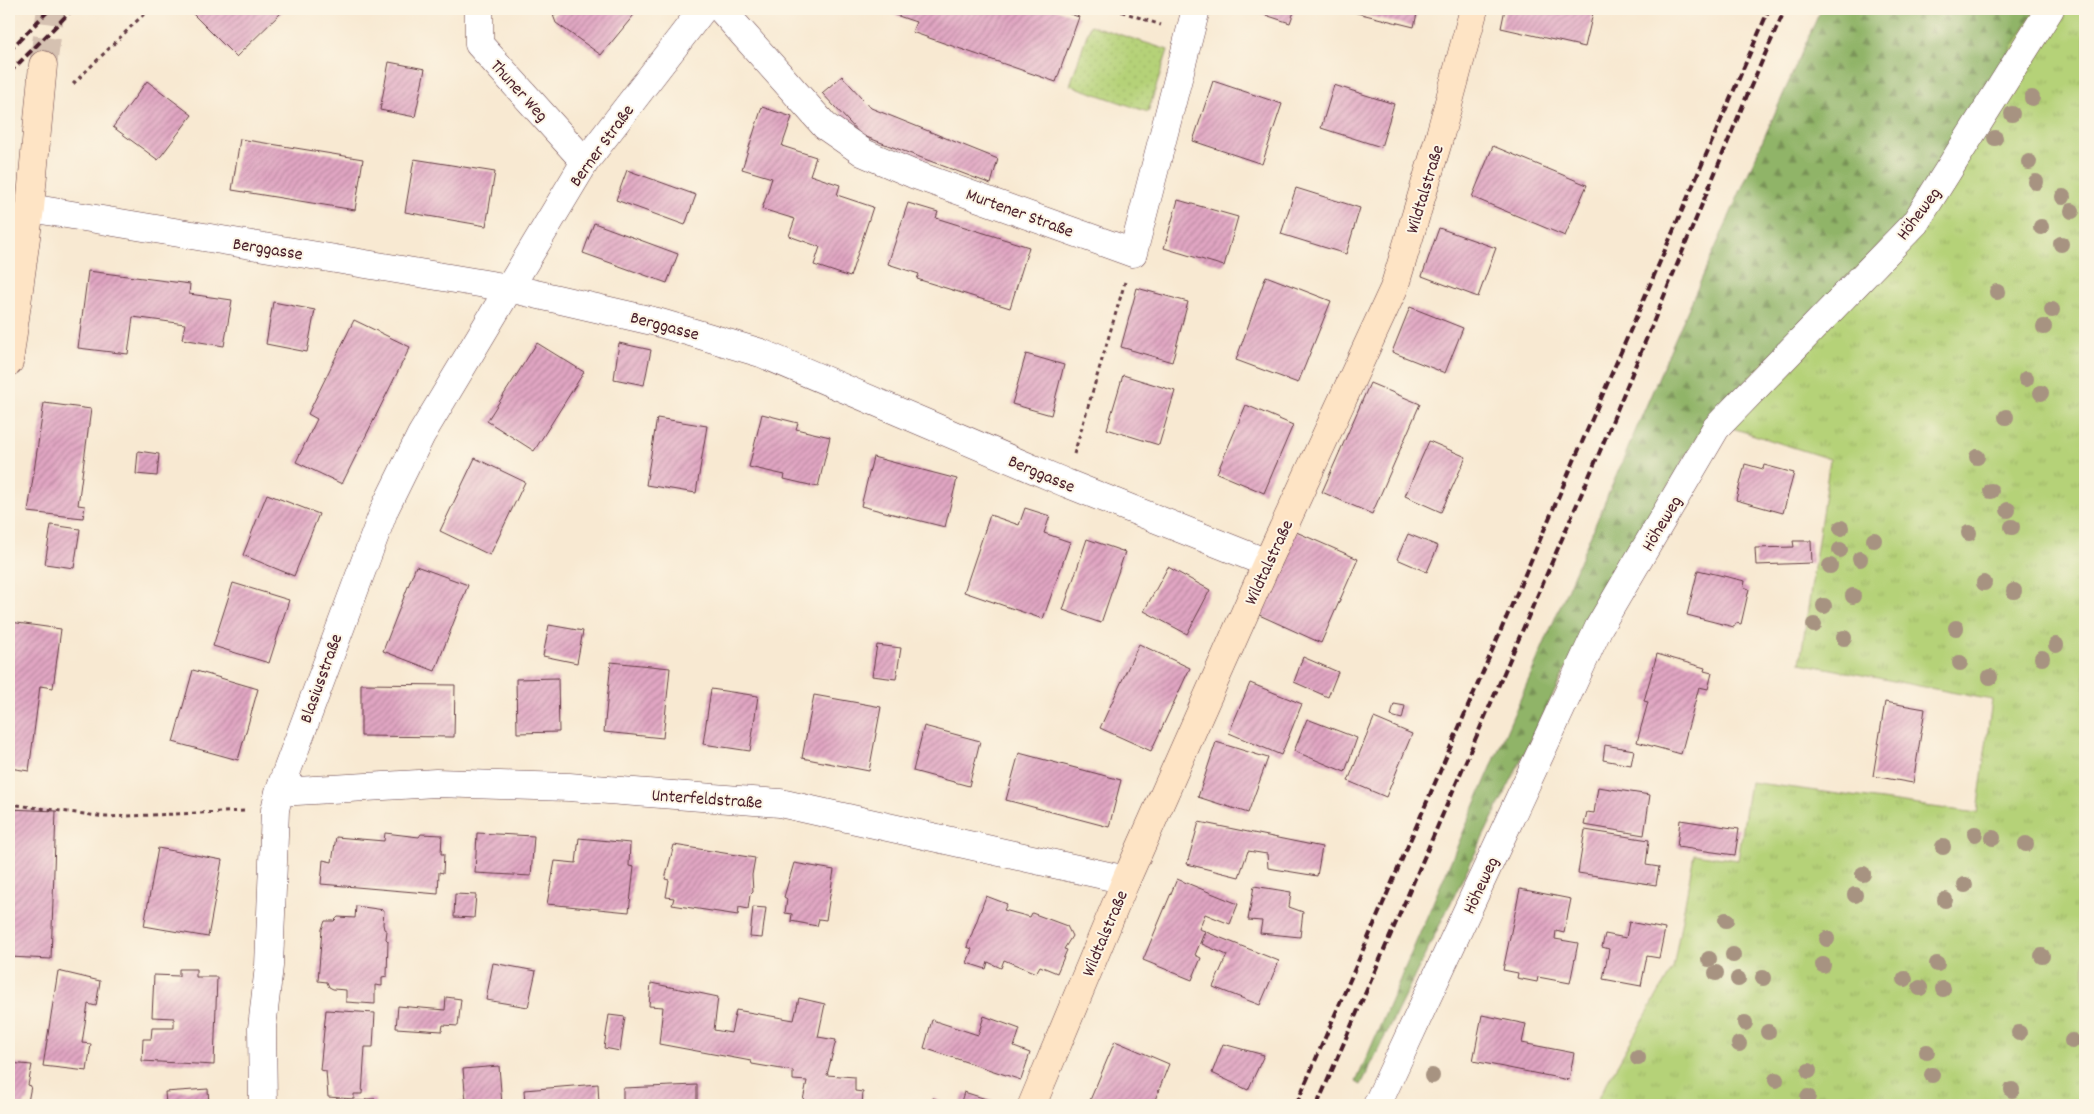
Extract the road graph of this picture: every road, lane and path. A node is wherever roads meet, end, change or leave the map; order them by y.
1 (149, 9) edge
2 (479, 9) edge
3 (703, 9) edge
4 (720, 9) edge
5 (1114, 9) edge
6 (1196, 9) edge
7 (1474, 9) edge
8 (2050, 9) edge
9 (1188, 35) junction
10 (42, 65) tunnel mouth
11 (70, 87) dead end
12 (585, 162) junction
13 (30, 208) junction
14 (1133, 253) junction
15 (510, 288) junction
16 (9, 362) edge
17 (1066, 483) junction
18 (1267, 563) junction
19 (277, 801) junction
20 (9, 804) edge
21 (1126, 880) junction
22 (263, 1105) edge
23 (1032, 1105) edge
24 (1378, 1105) edge

1 - 11 path
2 - 12 street, Thuner Weg
3 - 12 street, Berner Straße
4 - 14 street, Murtener Straße
5 - 9 path
6 - 9 street
7 - 18 street, Wildtalstraße
8 - 24 street, Höheweg
9 - 14 street
10 - 13 street
12 - 15 street, Berner Straße
13 - 15 street, Berggasse
13 - 16 street
14 - 17 path
15 - 17 street, Berggasse
15 - 19 street, Blasiusstraße
17 - 18 street, Berggasse
18 - 21 street, Wildtalstraße
19 - 20 path
19 - 21 street, Unterfeldstraße
19 - 22 street, Blasiusstraße
21 - 23 street, Wildtalstraße

